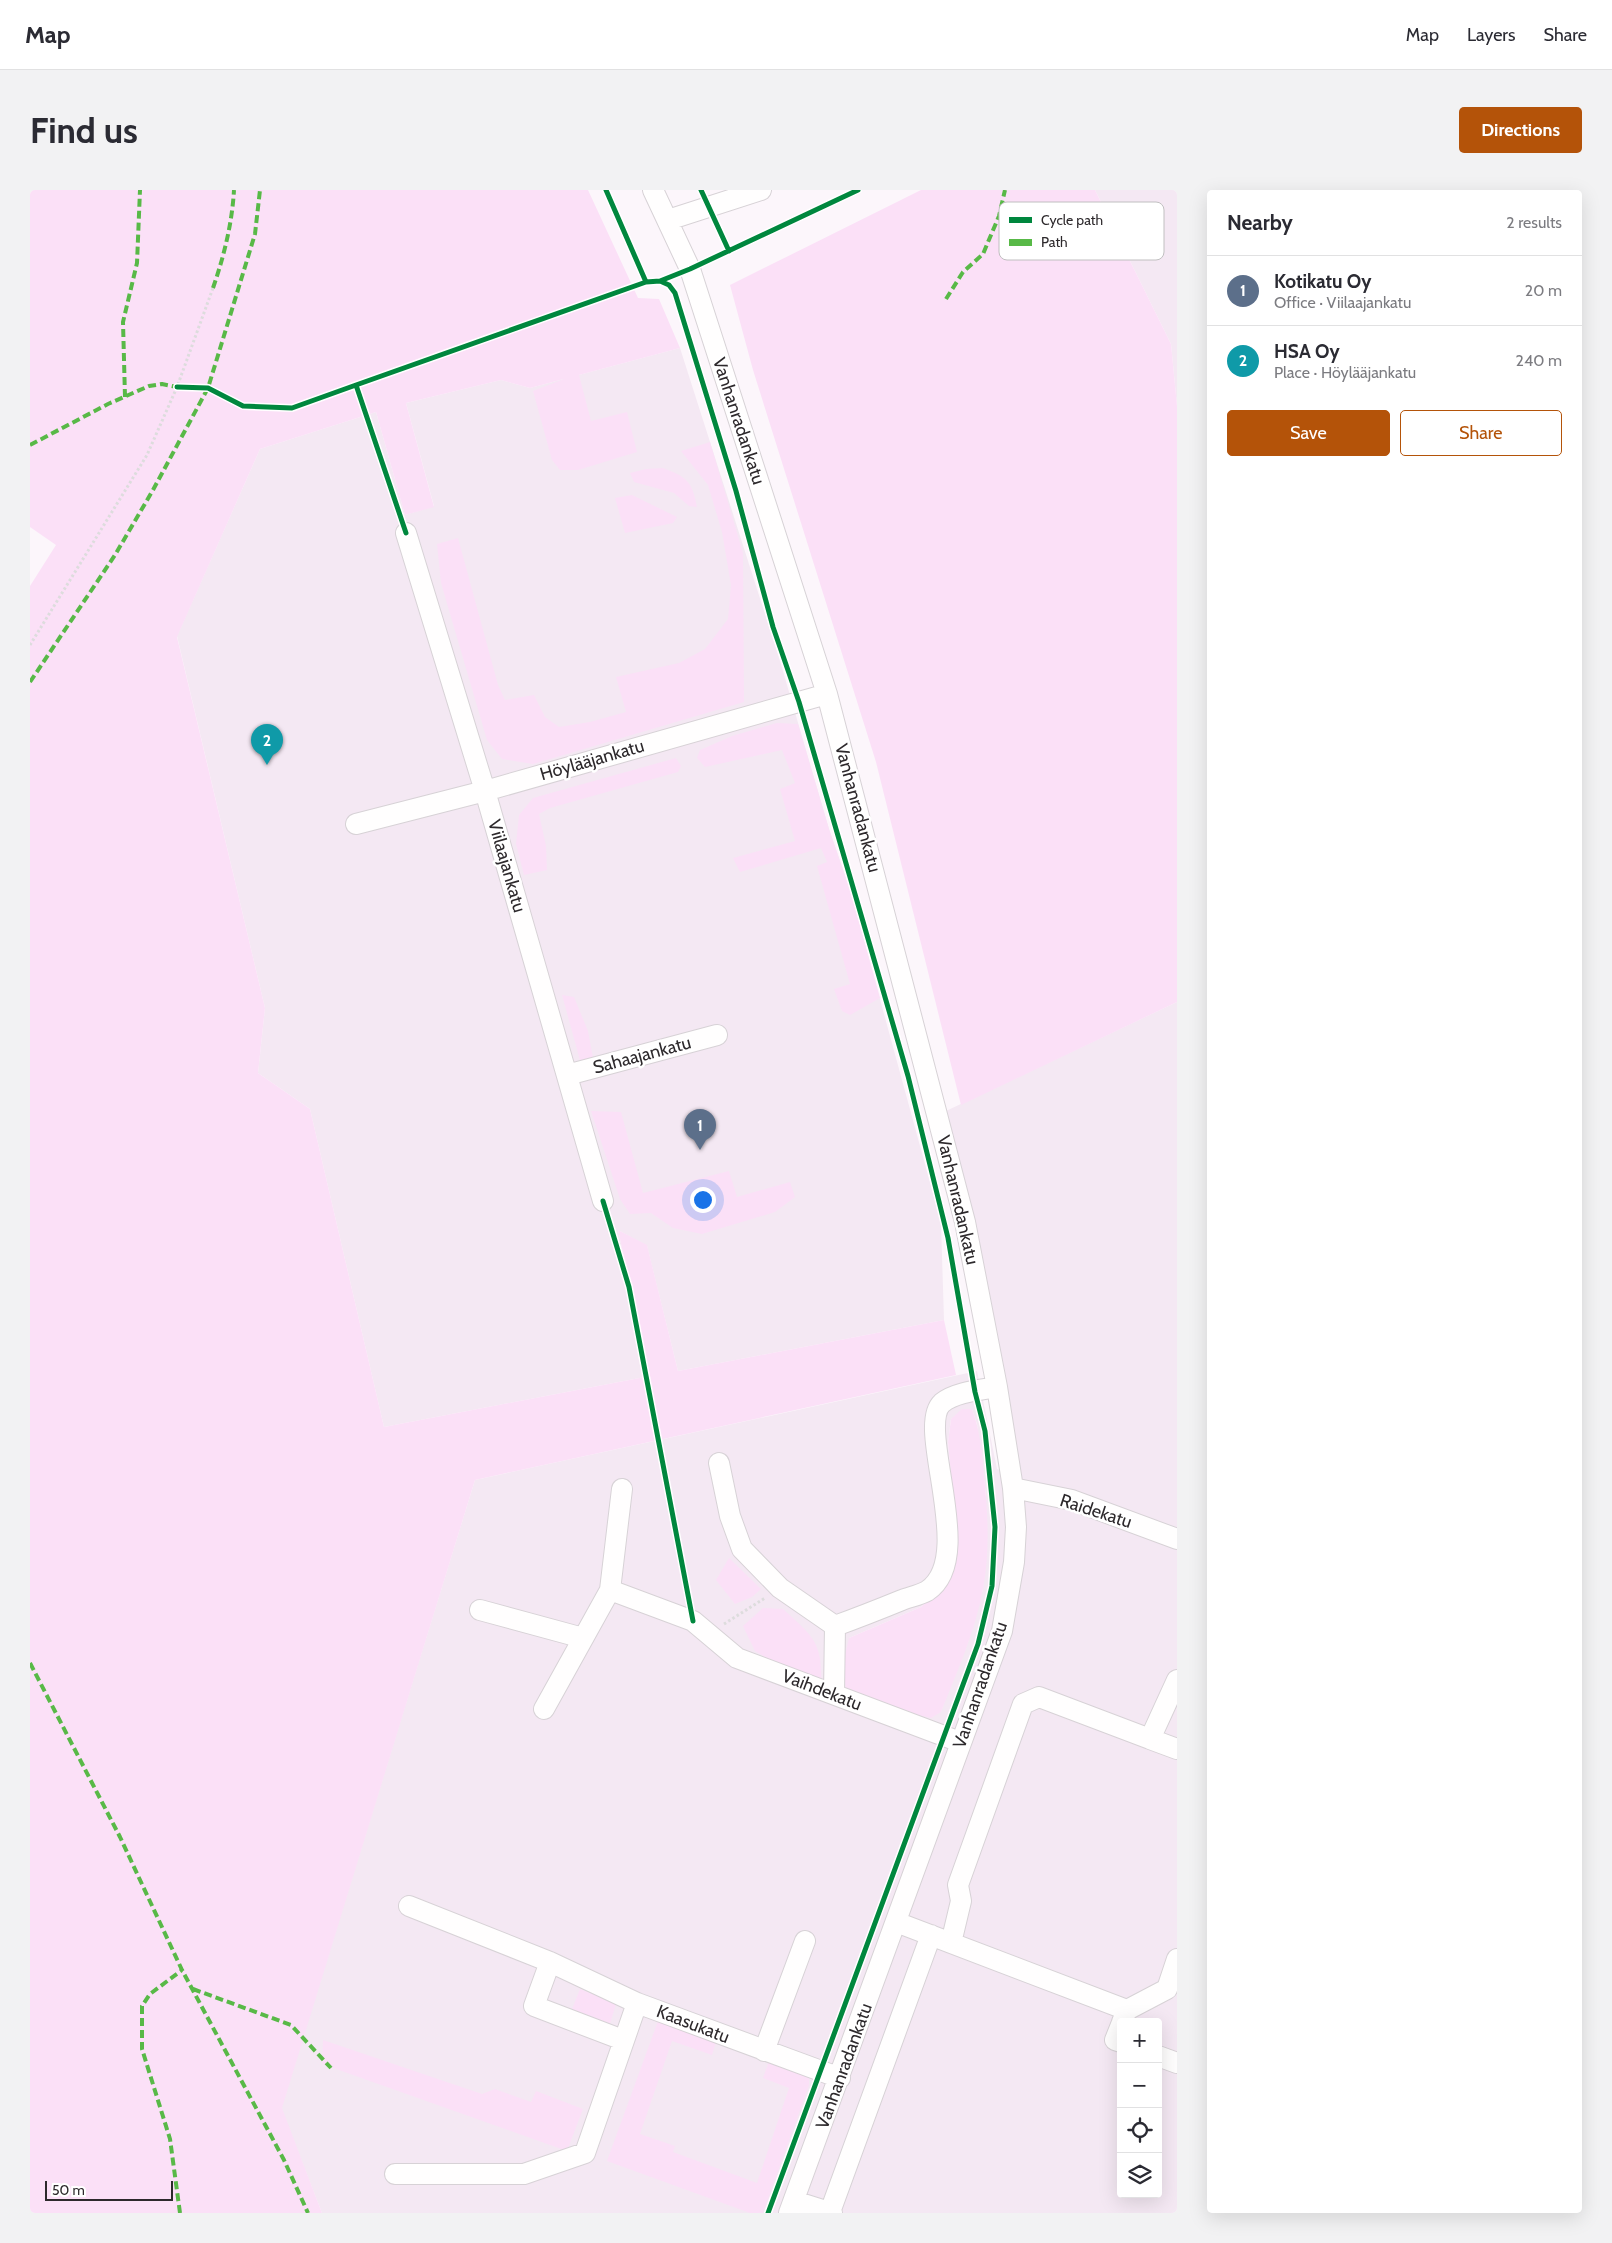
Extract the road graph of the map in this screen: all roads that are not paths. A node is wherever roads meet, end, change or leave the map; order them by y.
1 (653, 190) edge
2 (760, 190) edge
3 (668, 220) junction
4 (406, 533) dead end
5 (828, 694) junction
6 (485, 791) junction
7 (356, 824) dead end
8 (717, 1035) dead end
9 (567, 1075) junction
10 (603, 1201) dead end
11 (996, 1387) junction
12 (719, 1463) dead end
13 (1013, 1488) junction
14 (622, 1489) dead end
15 (1177, 1539) edge
16 (610, 1590) junction
17 (480, 1610) dead end
18 (835, 1626) junction
19 (583, 1638) junction
20 (1177, 1680) edge
21 (834, 1694) junction
22 (544, 1709) dead end
23 (1150, 1739) junction
24 (960, 1742) junction
25 (1177, 1749) edge
26 (409, 1906) dead end
27 (896, 1922) junction
28 (931, 1935) junction
29 (805, 1940) dead end
30 (951, 1942) junction
31 (1177, 1959) edge
32 (550, 1962) junction
33 (637, 2003) junction
34 (1121, 2018) edge
35 (1124, 2018) edge
36 (623, 2040) junction
37 (764, 2051) junction
38 (1162, 2057) edge
39 (1177, 2063) edge
40 (840, 2078) junction
41 (395, 2174) dead end
42 (792, 2207) edge
43 (831, 2213) edge

1 - 3 street, Vanhanradankatu
2 - 3 street
3 - 5 street, Vanhanradankatu
4 - 6 street, Viilaajankatu
5 - 6 street, Höylääjankatu
5 - 11 street, Vanhanradankatu
6 - 7 street, Höylääjankatu
6 - 9 street, Viilaajankatu
8 - 9 street, Sahaajankatu
9 - 10 street, Viilaajankatu
11 - 13 street, Vanhanradankatu
11 - 18 street
12 - 18 street
13 - 15 street, Raidekatu
13 - 24 street, Vanhanradankatu
14 - 16 street
16 - 19 street
16 - 21 street, Vaihdekatu
17 - 19 street
18 - 21 street
19 - 22 street
20 - 23 street
21 - 24 street, Vaihdekatu
23 - 25 street
23 - 30 street
24 - 27 street, Vanhanradankatu
26 - 32 street, Kaasukatu
27 - 28 street
27 - 40 street, Vanhanradankatu
28 - 30 street
28 - 43 street
29 - 37 street
30 - 34 street
31 - 35 street
32 - 33 street, Kaasukatu
32 - 36 street
33 - 36 street
33 - 37 street, Kaasukatu
36 - 41 street
37 - 40 street, Kaasukatu
38 - 39 street
40 - 42 street, Vanhanradankatu
42 - 43 street

